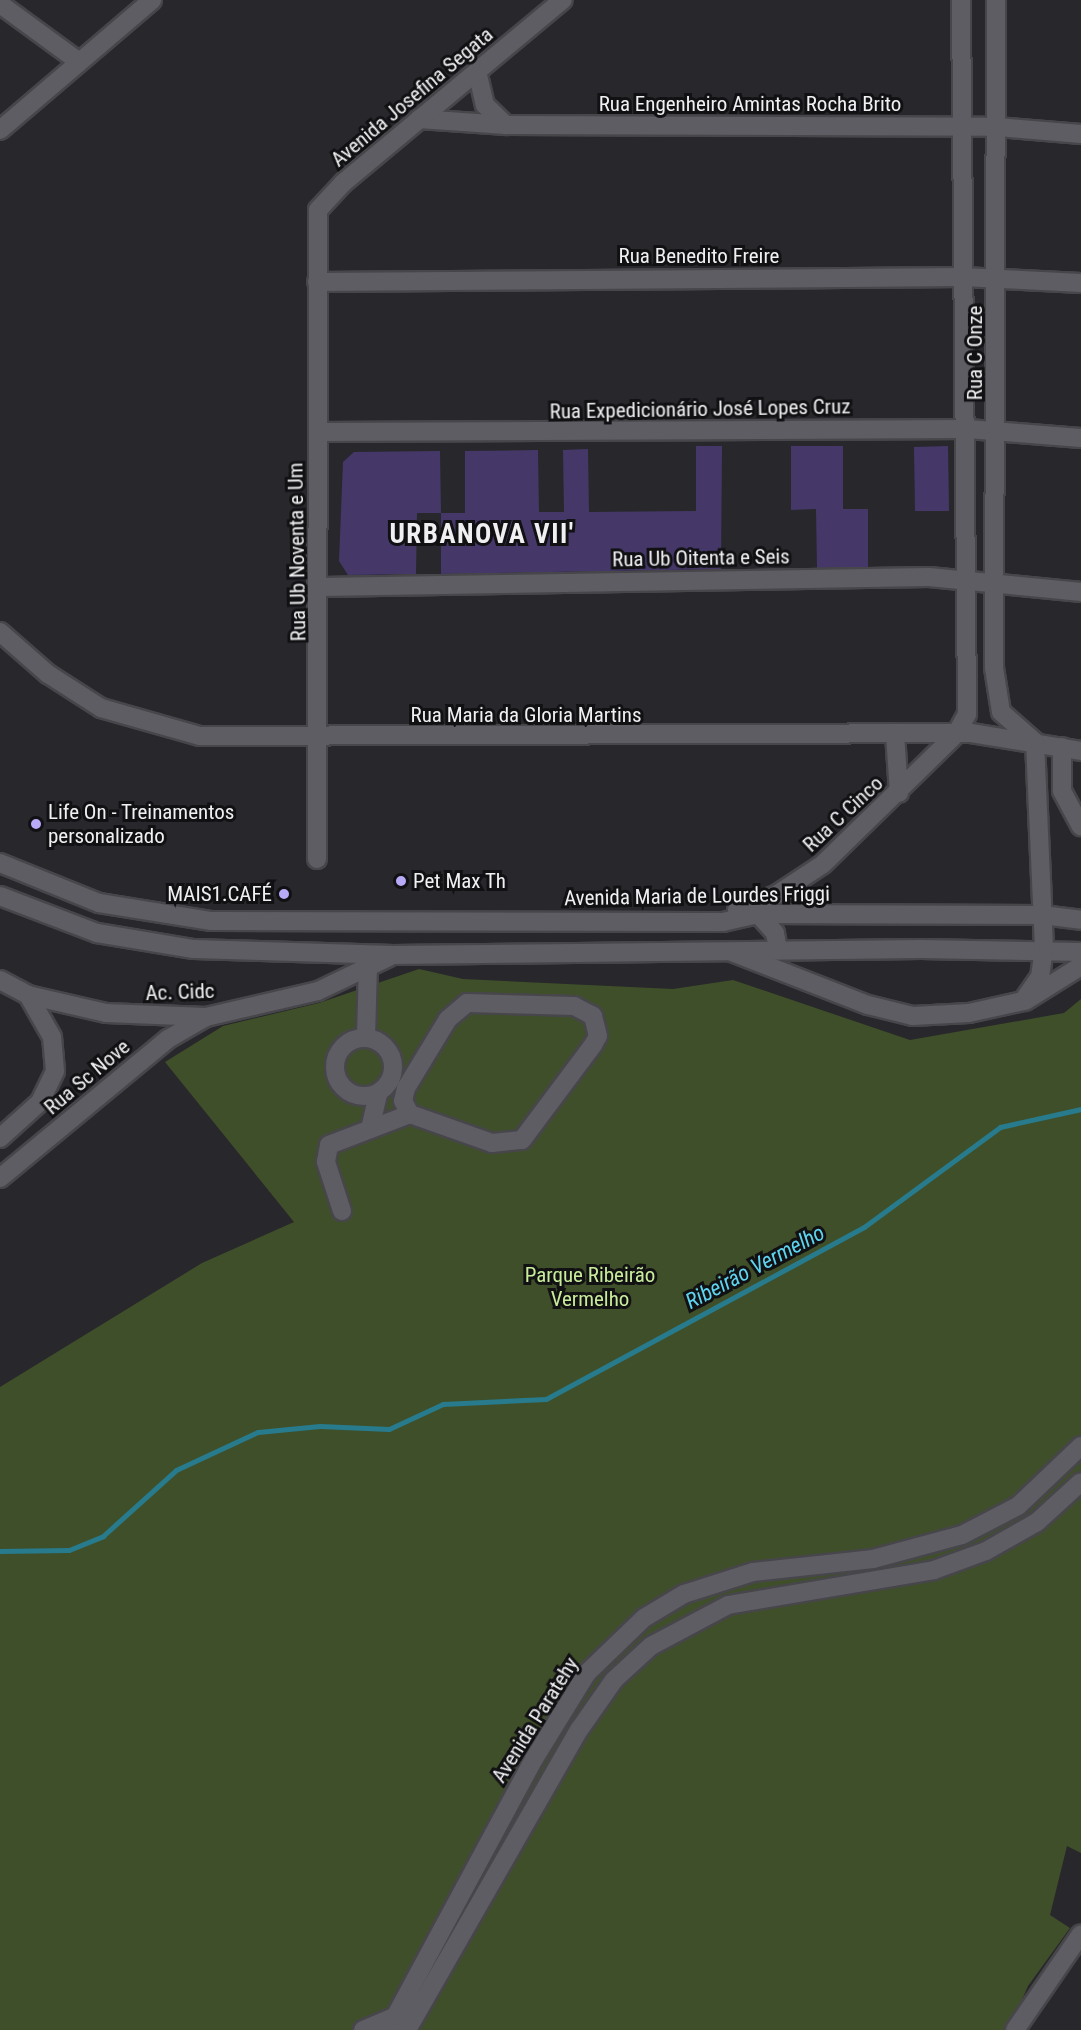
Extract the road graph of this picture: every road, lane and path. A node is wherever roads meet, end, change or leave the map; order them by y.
1 (152, 0) edge
2 (563, 0) edge
3 (962, 0) edge
4 (996, 0) edge
5 (0, 4) edge
6 (130, 9) edge
7 (78, 61) junction
8 (477, 71) junction
9 (420, 118) junction
10 (506, 125) junction
11 (963, 127) junction
12 (998, 127) junction
13 (0, 130) edge
14 (1081, 134) edge
15 (316, 243) joint
16 (963, 277) junction
17 (998, 277) junction
18 (317, 282) junction
19 (1081, 283) edge
20 (968, 429) junction
21 (998, 430) junction
22 (318, 432) junction
23 (1081, 438) edge
24 (968, 579) junction
25 (997, 581) junction
26 (321, 587) junction
27 (1081, 592) edge
28 (0, 632) edge
29 (895, 734) junction
30 (956, 734) junction
31 (320, 739) junction
32 (1035, 742) junction
33 (1062, 747) junction
34 (1081, 751) edge
35 (899, 793) junction
36 (1081, 826) edge
37 (317, 859) dead end
38 (0, 863) edge
39 (776, 894) junction
40 (0, 896) edge
41 (758, 914) junction
42 (1042, 915) junction
43 (1081, 920) edge
44 (723, 922) junction
45 (1044, 948) junction
46 (778, 950) junction
47 (732, 952) junction
48 (1081, 952) edge
49 (393, 955) junction
50 (1081, 966) edge
51 (368, 968) junction
52 (0, 980) edge
53 (28, 995) junction
54 (1023, 1001) junction
55 (206, 1017) junction
56 (366, 1037) junction
57 (391, 1087) junction
58 (410, 1114) junction
59 (370, 1129) junction
60 (0, 1138) edge
61 (0, 1178) edge
62 (342, 1211) dead end
63 (1081, 1446) edge
64 (1081, 1482) edge
65 (1081, 1934) edge
66 (397, 2025) edge
67 (363, 2030) edge
68 (1016, 2030) edge

1 - 6 street
2 - 8 street, Avenida Josefina Segata
3 - 11 street, Rua C Onze
4 - 12 street, Rua C Onze
5 - 7 street
6 - 7 street
7 - 13 street
8 - 9 street, Avenida Josefina Segata
8 - 10 street
9 - 10 street, Rua Engenheiro Amintas Rocha Brito
9 - 15 street, Avenida Josefina Segata
10 - 11 street, Rua Engenheiro Amintas Rocha Brito
11 - 12 street, Rua Engenheiro Amintas Rocha Brito
11 - 16 street, Rua C Onze
12 - 14 street, Rua Engenheiro Amintas Rocha Brito
12 - 17 street, Rua C Onze
15 - 18 street, Rua Ub Noventa e Um
16 - 17 street, Rua Benedito Freire
16 - 18 street, Rua Benedito Freire
16 - 20 street, Rua C Onze
17 - 19 street, Rua Benedito Freire
17 - 21 street, Rua C Onze
18 - 22 street, Rua Ub Noventa e Um
20 - 21 street, Rua Expedicionário José Lopes Cruz
20 - 22 street, Rua Expedicionário José Lopes Cruz
20 - 24 street, Rua C Onze
21 - 23 street, Rua Expedicionário José Lopes Cruz
21 - 25 street, Rua C Onze
22 - 26 street, Rua Ub Noventa e Um
24 - 25 street, Rua Ub Oitenta e Seis
24 - 26 street, Rua Ub Oitenta e Seis
24 - 30 street, Rua C Onze
25 - 27 street, Rua Ub Oitenta e Seis
25 - 32 street, Rua C Onze
26 - 31 street, Rua Ub Noventa e Um
28 - 31 street, Rua Maria da Gloria Martins
29 - 30 street, Rua Maria da Gloria Martins
29 - 31 street, Rua Maria da Gloria Martins
29 - 35 street
30 - 32 street, Rua Maria da Gloria Martins
30 - 35 street, Rua C Cinco
31 - 37 street, Rua Ub Noventa e Um
32 - 33 street, Rua Maria da Gloria Martins
32 - 42 street
33 - 34 street, Rua Maria da Gloria Martins
33 - 36 street
35 - 39 street, Rua C Cinco
38 - 44 street, Avenida Maria de Lourdes Friggi
39 - 41 street, Rua C Cinco
39 - 44 street
40 - 49 street
41 - 42 street, Avenida Maria de Lourdes Friggi
41 - 44 street, Avenida Maria de Lourdes Friggi
41 - 46 street
42 - 43 street, Avenida Maria de Lourdes Friggi
42 - 45 street
45 - 46 street
45 - 48 street
45 - 54 street
46 - 47 street
47 - 49 street
47 - 54 street
49 - 51 street, Ac. Cidc
50 - 54 street
51 - 55 street, Ac. Cidc
51 - 56 street
52 - 53 street, Ac. Cidc
53 - 55 street, Ac. Cidc
53 - 60 street
55 - 61 street, Rua Sc Nove
56 - 57 street
56 - 57 street
57 - 58 street
57 - 58 street
57 - 59 street
58 - 59 street
59 - 62 street
63 - 66 street, Avenida Paratehy
64 - 66 street, Avenida Paratehy
65 - 68 street
66 - 67 street

